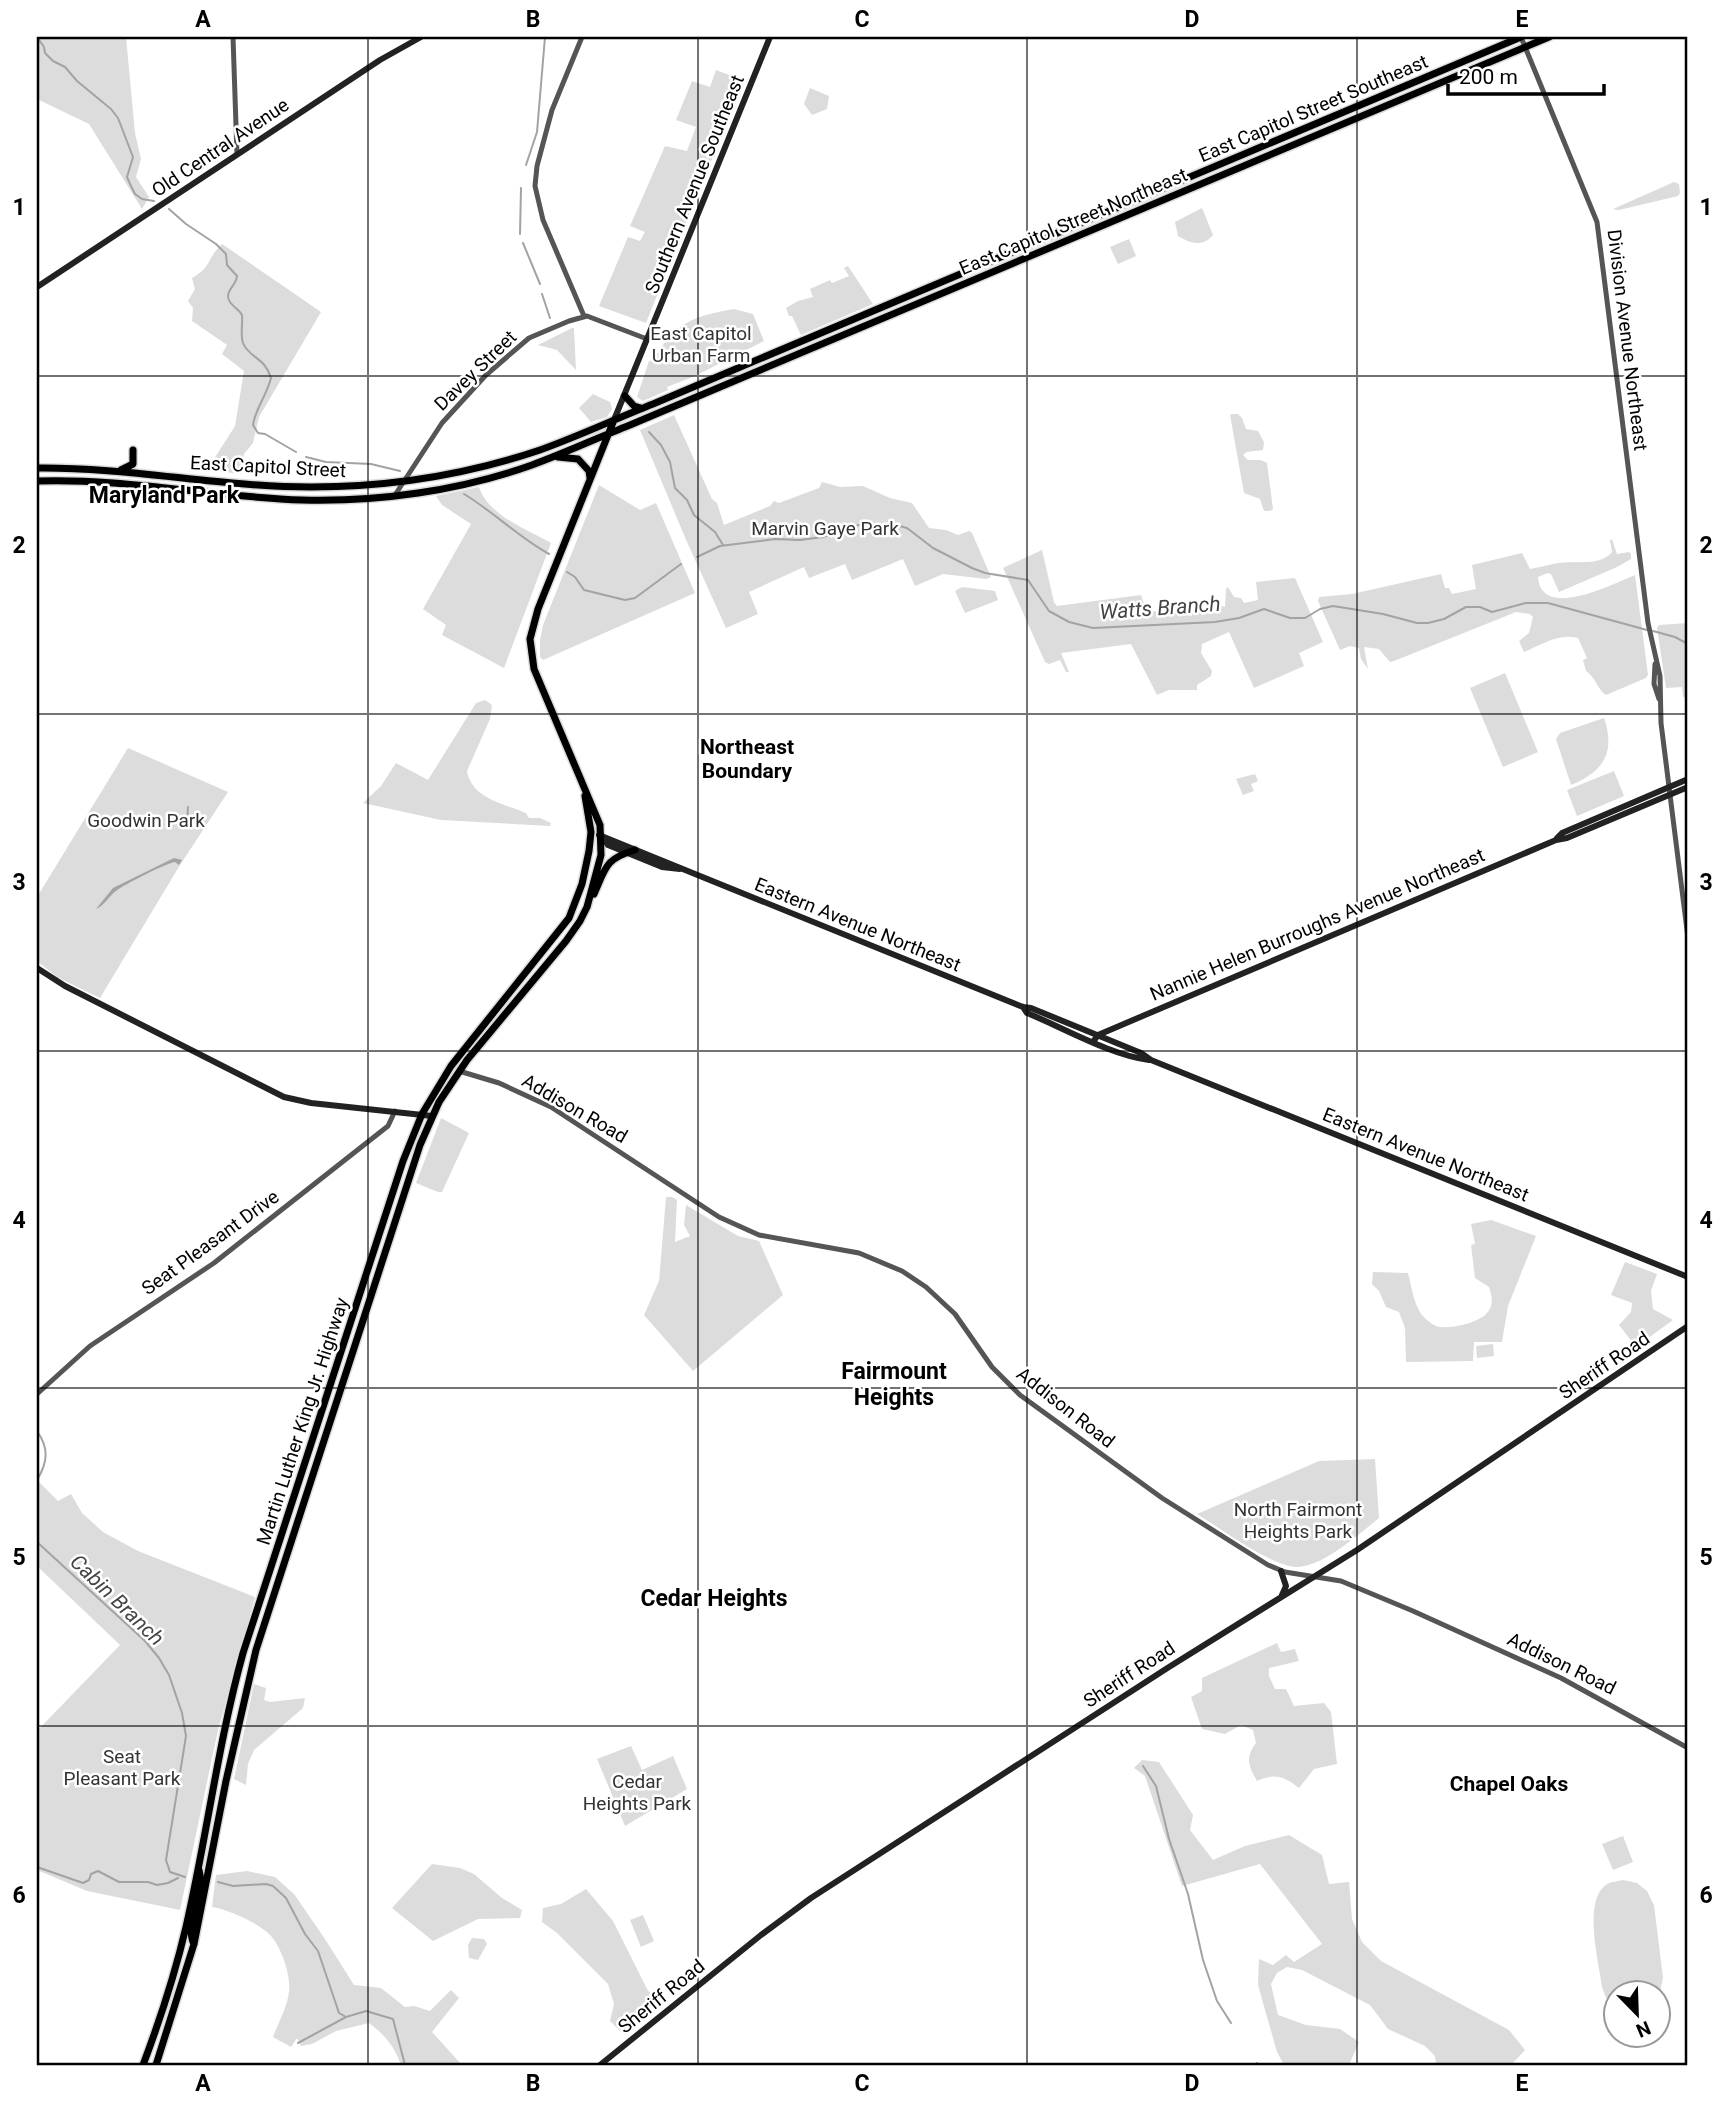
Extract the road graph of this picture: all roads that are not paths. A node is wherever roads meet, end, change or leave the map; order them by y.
1 (233, 37) edge
2 (421, 37) edge
3 (582, 37) edge
4 (770, 37) edge
5 (1521, 37) edge
6 (1549, 37) edge
7 (1525, 47) junction
8 (237, 155) junction
9 (37, 287) edge
10 (584, 316) junction
11 (648, 339) junction
12 (625, 396) junction
13 (642, 409) junction
14 (614, 420) junction
15 (609, 433) junction
16 (132, 450) dead end
17 (554, 457) junction
18 (37, 468) edge
19 (119, 471) junction
20 (590, 480) junction
21 (37, 481) edge
22 (405, 481) junction
23 (395, 495) junction
24 (580, 778) junction
25 (1688, 779) edge
26 (1688, 787) edge
27 (1670, 791) junction
28 (591, 832) junction
29 (602, 836) junction
30 (635, 850) junction
31 (626, 852) junction
32 (682, 869) junction
33 (587, 907) junction
34 (1688, 938) edge
35 (37, 968) edge
36 (1095, 1039) junction
37 (451, 1066) junction
38 (459, 1071) junction
39 (395, 1111) junction
40 (422, 1114) junction
41 (432, 1116) junction
42 (1688, 1277) edge
43 (1688, 1326) edge
44 (37, 1394) edge
45 (1281, 1571) junction
46 (1315, 1576) junction
47 (1282, 1597) junction
48 (1688, 1748) edge
49 (198, 1867) junction
50 (183, 1942) junction
51 (194, 1944) junction
52 (177, 2004) junction
53 (143, 2065) edge
54 (156, 2065) edge
55 (600, 2065) edge

1 - 8 street
2 - 8 main road, Old Central Avenue
3 - 10 street
4 - 11 main road, Southern Avenue Southeast
5 - 7 street, Division Avenue Northeast
5 - 13 main road, East Capitol Street Southeast
6 - 7 main road, East Capitol Street Northeast
7 - 15 main road, East Capitol Street Northeast
7 - 27 street, Division Avenue Northeast
8 - 9 main road, Old Central Avenue
10 - 11 street
10 - 22 street, Davey Street
11 - 12 main road, Southern Avenue Southeast
12 - 13 main road
12 - 14 main road, Southern Avenue Southeast
13 - 14 main road, East Capitol Street Southeast
14 - 15 main road
14 - 22 main road, East Capitol Street
15 - 17 main road, East Capitol Street
15 - 20 main road
16 - 19 main road
17 - 20 main road
17 - 23 main road, East Capitol Street
18 - 19 main road, East Capitol Street
19 - 22 main road, East Capitol Street
20 - 24 main road
21 - 23 main road, East Capitol Street
22 - 23 street, Davey Street
24 - 28 main road, Martin Luther King Jr. Highway
24 - 29 main road
25 - 27 main road, Nannie Helen Burroughs Avenue Northeast
26 - 27 main road, Nannie Helen Burroughs Avenue Northeast
27 - 34 street, Division Avenue Northeast
27 - 36 main road, Nannie Helen Burroughs Avenue Northeast
28 - 29 main road, Eastern Avenue Northeast
28 - 37 main road, Martin Luther King Jr. Highway
29 - 30 main road, Eastern Avenue Northeast
29 - 31 main road, Eastern Avenue Northeast
29 - 33 main road, Martin Luther King Jr. Highway
30 - 31 main road
30 - 32 main road, Eastern Avenue Northeast
31 - 32 main road, Eastern Avenue Northeast
31 - 33 main road
32 - 36 main road, Eastern Avenue Northeast
33 - 38 main road, Martin Luther King Jr. Highway
35 - 39 main road
36 - 42 main road, Eastern Avenue Northeast
37 - 38 street, Addison Road
37 - 40 main road, Martin Luther King Jr. Highway
38 - 41 main road, Martin Luther King Jr. Highway
38 - 45 street, Addison Road
39 - 40 main road
39 - 44 street, Seat Pleasant Drive
40 - 41 main road
40 - 49 main road, Martin Luther King Jr. Highway
41 - 51 main road, Martin Luther King Jr. Highway
43 - 46 main road, Sheriff Road
45 - 46 street, Addison Road
45 - 47 main road
46 - 47 main road, Sheriff Road
46 - 48 street, Addison Road
47 - 55 main road, Sheriff Road
49 - 50 main road, Martin Luther King Jr. Highway
49 - 51 main road
50 - 52 main road
50 - 53 main road, Martin Luther King Jr. Highway
51 - 52 main road, Martin Luther King Jr. Highway
52 - 54 main road, Martin Luther King Jr. Highway

